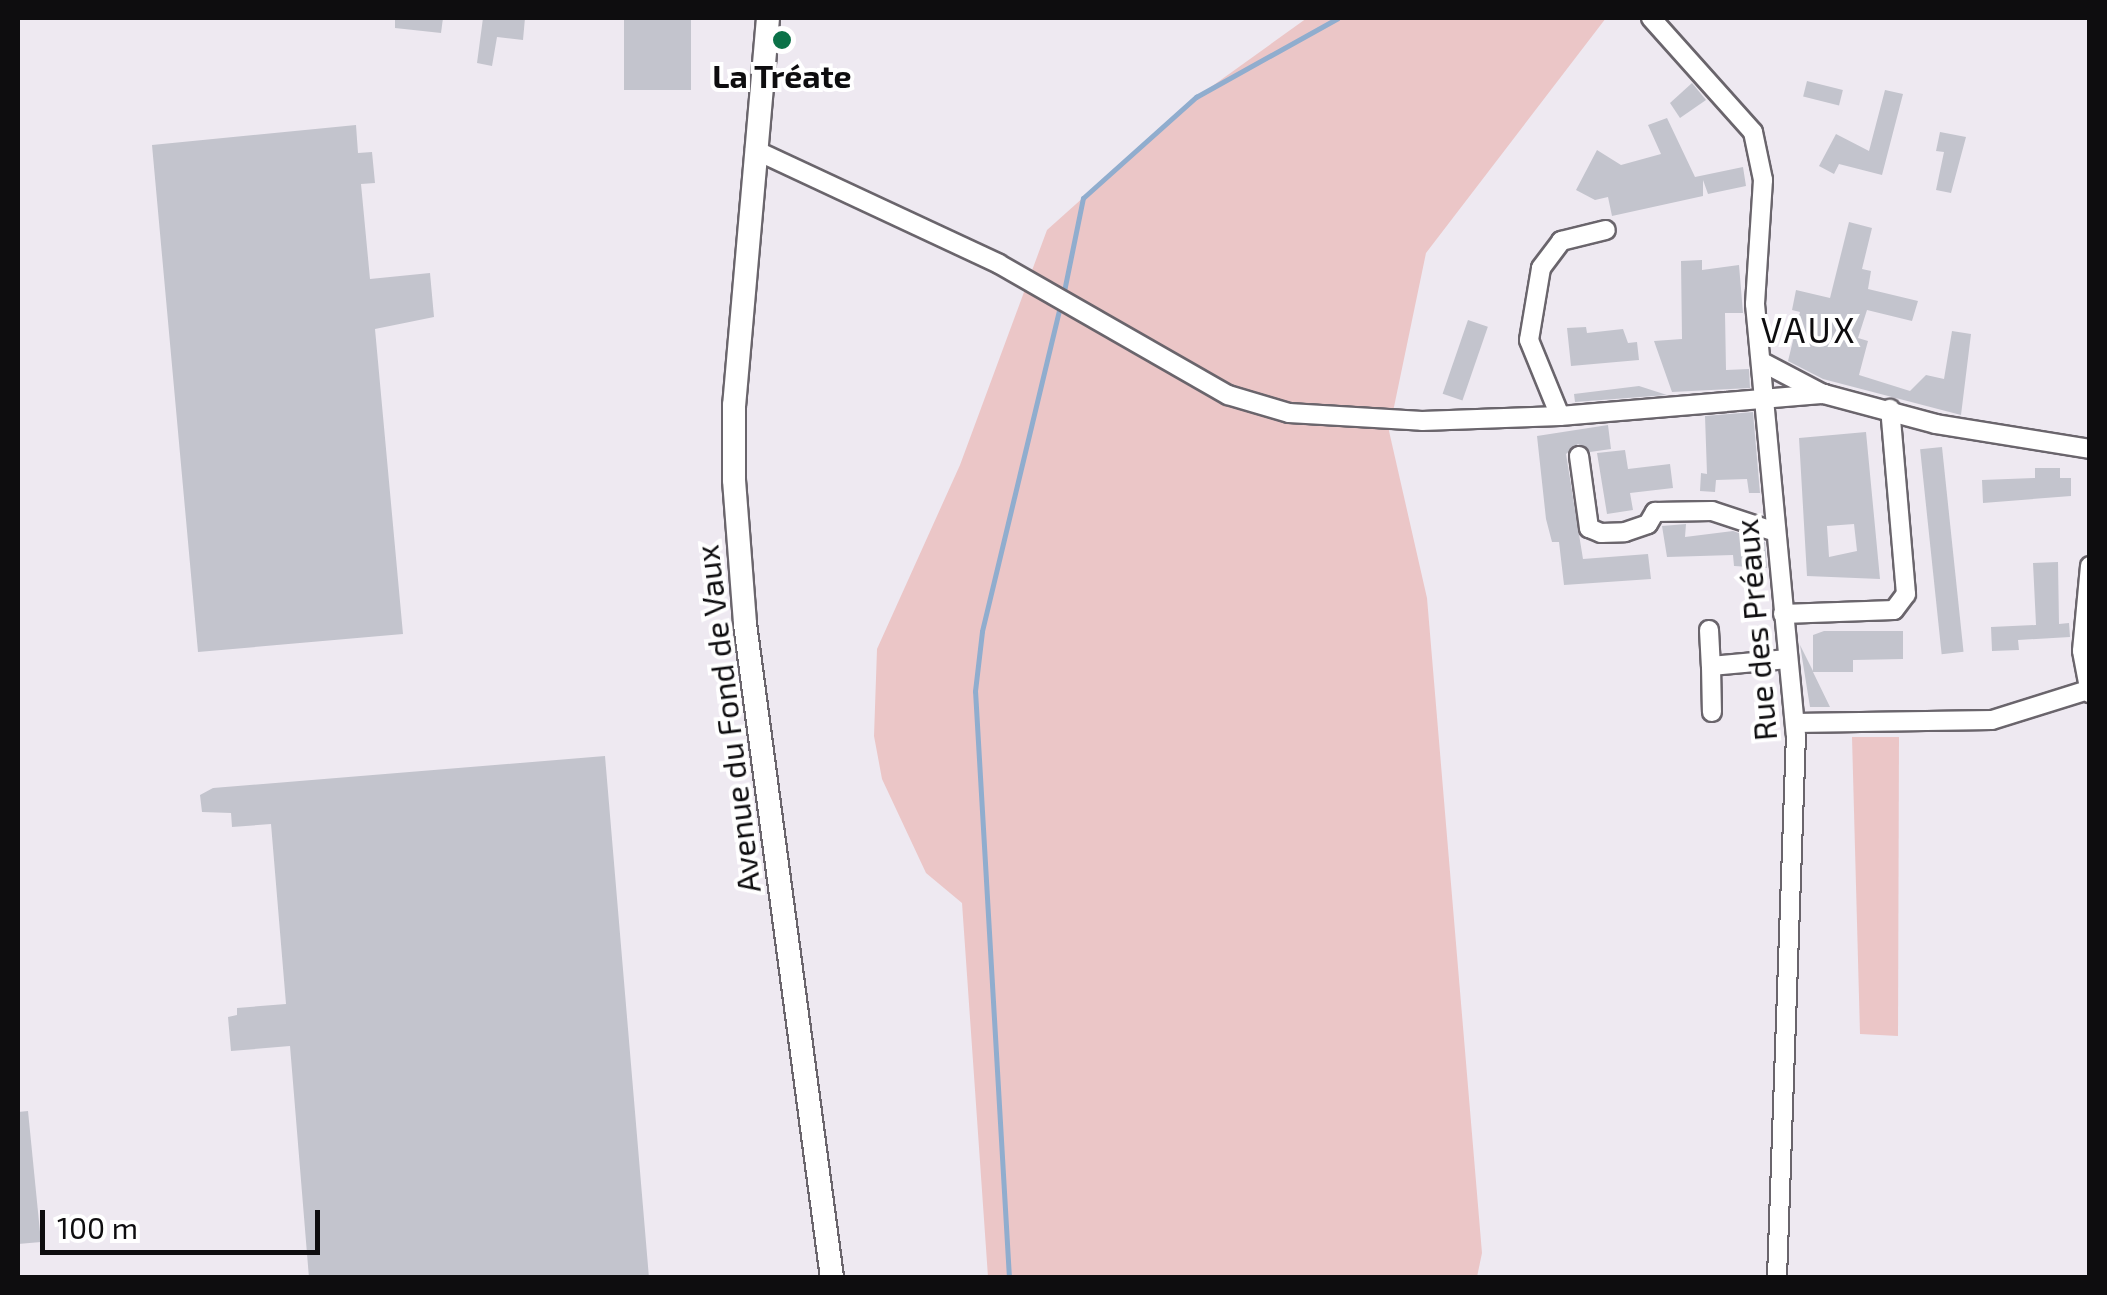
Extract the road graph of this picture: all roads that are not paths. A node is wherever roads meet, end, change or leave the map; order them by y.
1 (768, 18) edge
2 (1651, 18) edge
3 (754, 150) junction
4 (1606, 230) dead end
5 (1762, 362) junction
6 (1824, 394) junction
7 (1766, 396) junction
8 (1890, 409) junction
9 (1560, 416) junction
10 (2090, 448) edge
11 (1579, 456) dead end
12 (1776, 532) junction
13 (2090, 566) edge
14 (1783, 614) junction
15 (1709, 630) dead end
16 (1788, 659) junction
17 (1711, 666) junction
18 (2089, 691) edge
19 (1712, 712) dead end
20 (1795, 722) junction
21 (832, 1278) edge
22 (1778, 1278) edge

1 - 3 street, Avenue du Fond de Vaux
2 - 5 street, Rue des Préaux
3 - 9 street
3 - 21 street, Avenue du Fond de Vaux
4 - 9 street
5 - 6 street
5 - 7 street, Rue des Préaux
6 - 7 street
6 - 8 street
7 - 9 street
7 - 12 street, Rue des Préaux
8 - 10 street
8 - 14 street
11 - 12 street
12 - 14 street, Rue des Préaux
13 - 18 street
14 - 16 street, Rue des Préaux
15 - 17 street
16 - 17 street
16 - 20 street, Rue des Préaux
17 - 19 street
18 - 20 street
20 - 22 street, Rue des Préaux

